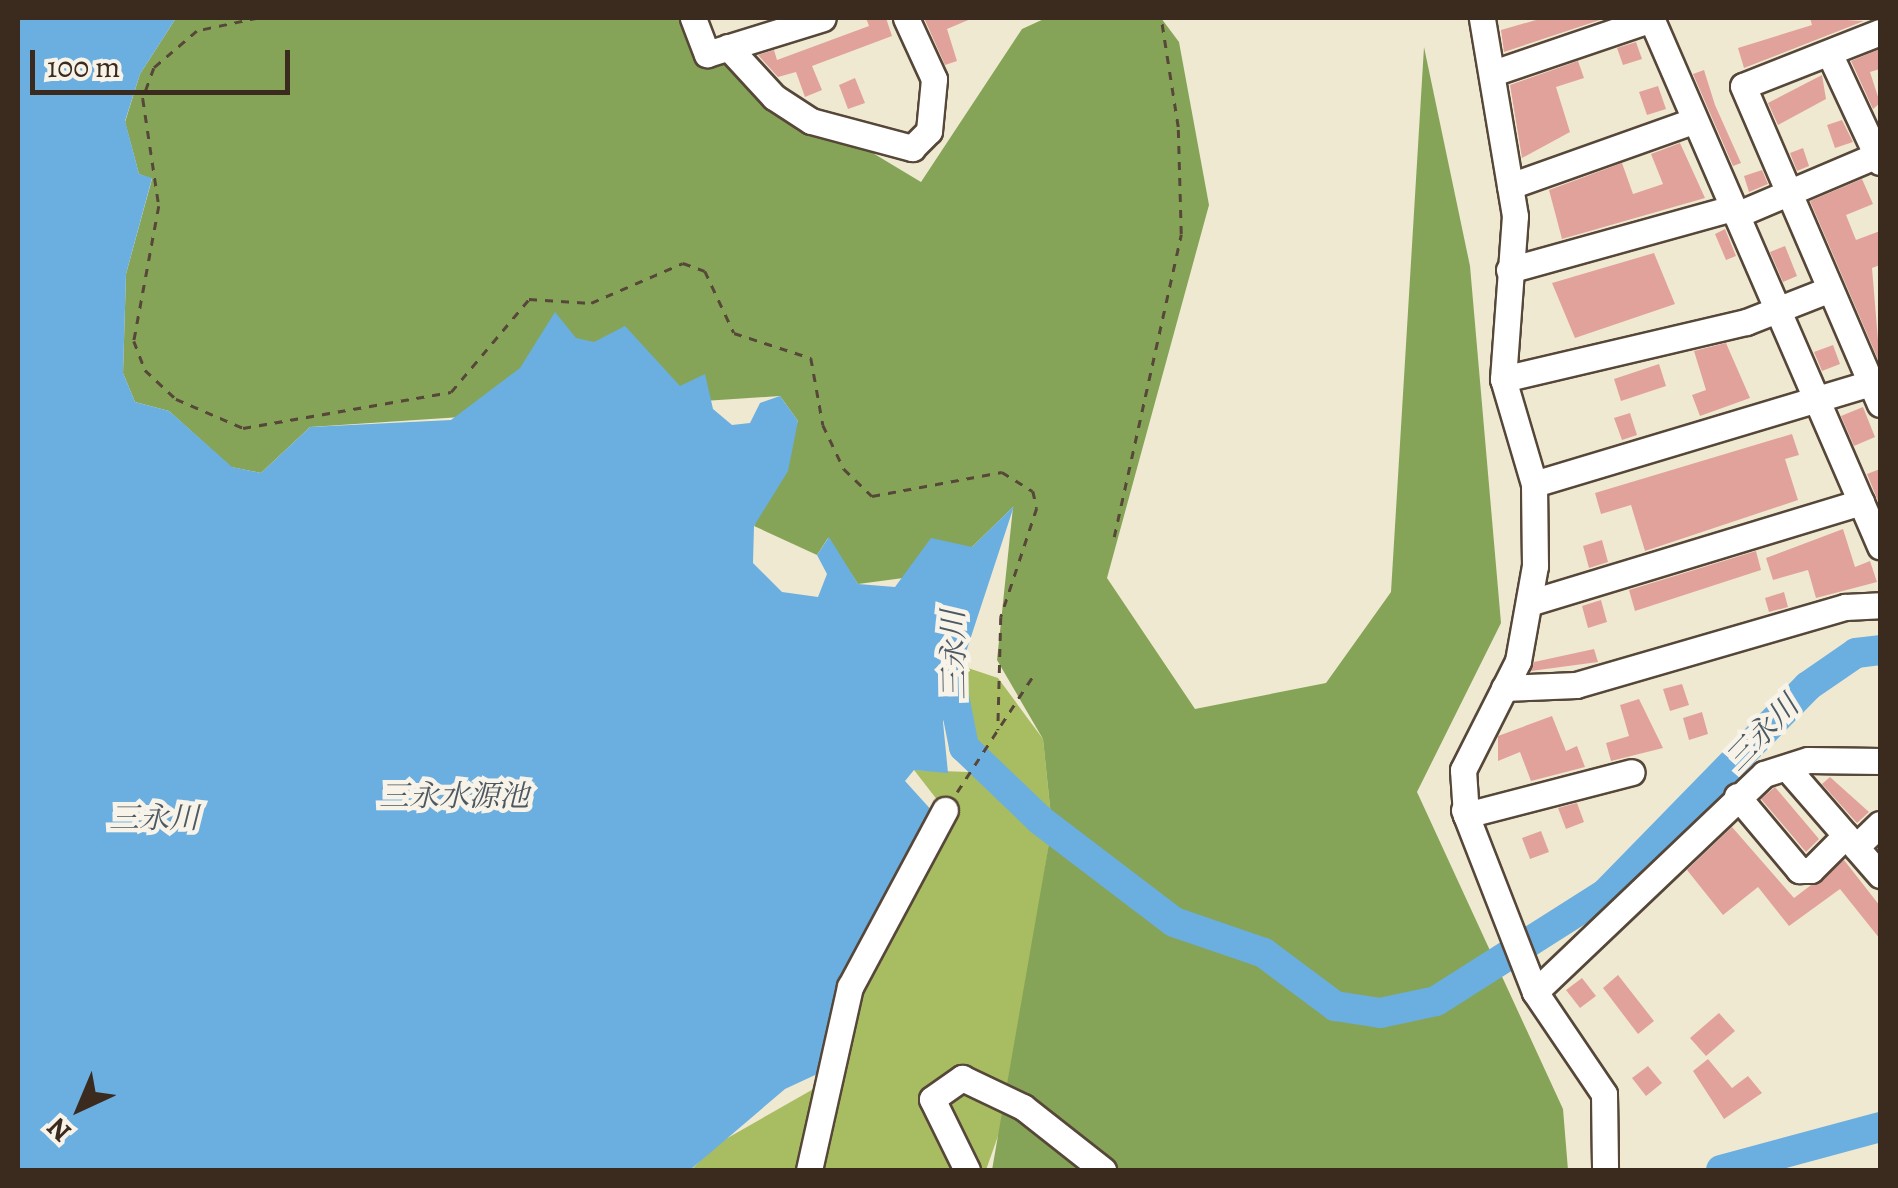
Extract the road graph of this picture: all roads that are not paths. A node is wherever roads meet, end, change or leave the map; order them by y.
1 (693, 18) edge
2 (823, 18) edge
3 (906, 18) edge
4 (1482, 18) edge
5 (1651, 18) edge
6 (1880, 32) edge
7 (728, 47) junction
8 (1830, 55) junction
9 (1493, 72) junction
10 (1693, 121) junction
11 (1880, 157) edge
12 (1510, 186) junction
13 (1788, 193) junction
14 (1734, 212) junction
15 (1509, 270) junction
16 (1830, 288) junction
17 (1778, 310) junction
18 (1503, 379) junction
19 (1878, 390) edge
20 (1820, 405) junction
21 (1534, 484) junction
22 (1861, 502) junction
23 (1880, 546) edge
24 (1532, 602) junction
25 (1880, 606) edge
26 (1504, 688) junction
27 (1880, 761) edge
28 (1787, 768) junction
29 (1632, 772) dead end
30 (1737, 796) junction
31 (945, 810) road end
32 (1466, 815) junction
33 (1880, 824) edge
34 (1851, 841) junction
35 (1880, 875) edge
36 (1535, 992) junction
37 (809, 1170) edge
38 (967, 1170) edge
39 (1103, 1170) edge
40 (1605, 1170) edge

1 - 7 street
2 - 7 street
3 - 7 street
4 - 9 street
5 - 9 street
5 - 10 street
6 - 8 street
8 - 11 street
8 - 13 street
9 - 12 street
10 - 12 street
10 - 14 street
11 - 13 street
12 - 15 street
13 - 14 street
13 - 16 street
14 - 15 street
14 - 17 street
15 - 18 street
16 - 17 street
16 - 19 street
17 - 18 street
17 - 20 street
18 - 21 street
19 - 20 street
20 - 21 street
20 - 22 street
21 - 24 street
22 - 23 street
22 - 24 street
24 - 26 street
25 - 26 street
26 - 32 street
27 - 28 street
28 - 30 street
28 - 34 street
29 - 32 street
30 - 34 street
30 - 36 street
31 - 37 street
32 - 36 street
33 - 34 street
34 - 35 street
36 - 40 street
38 - 39 street

